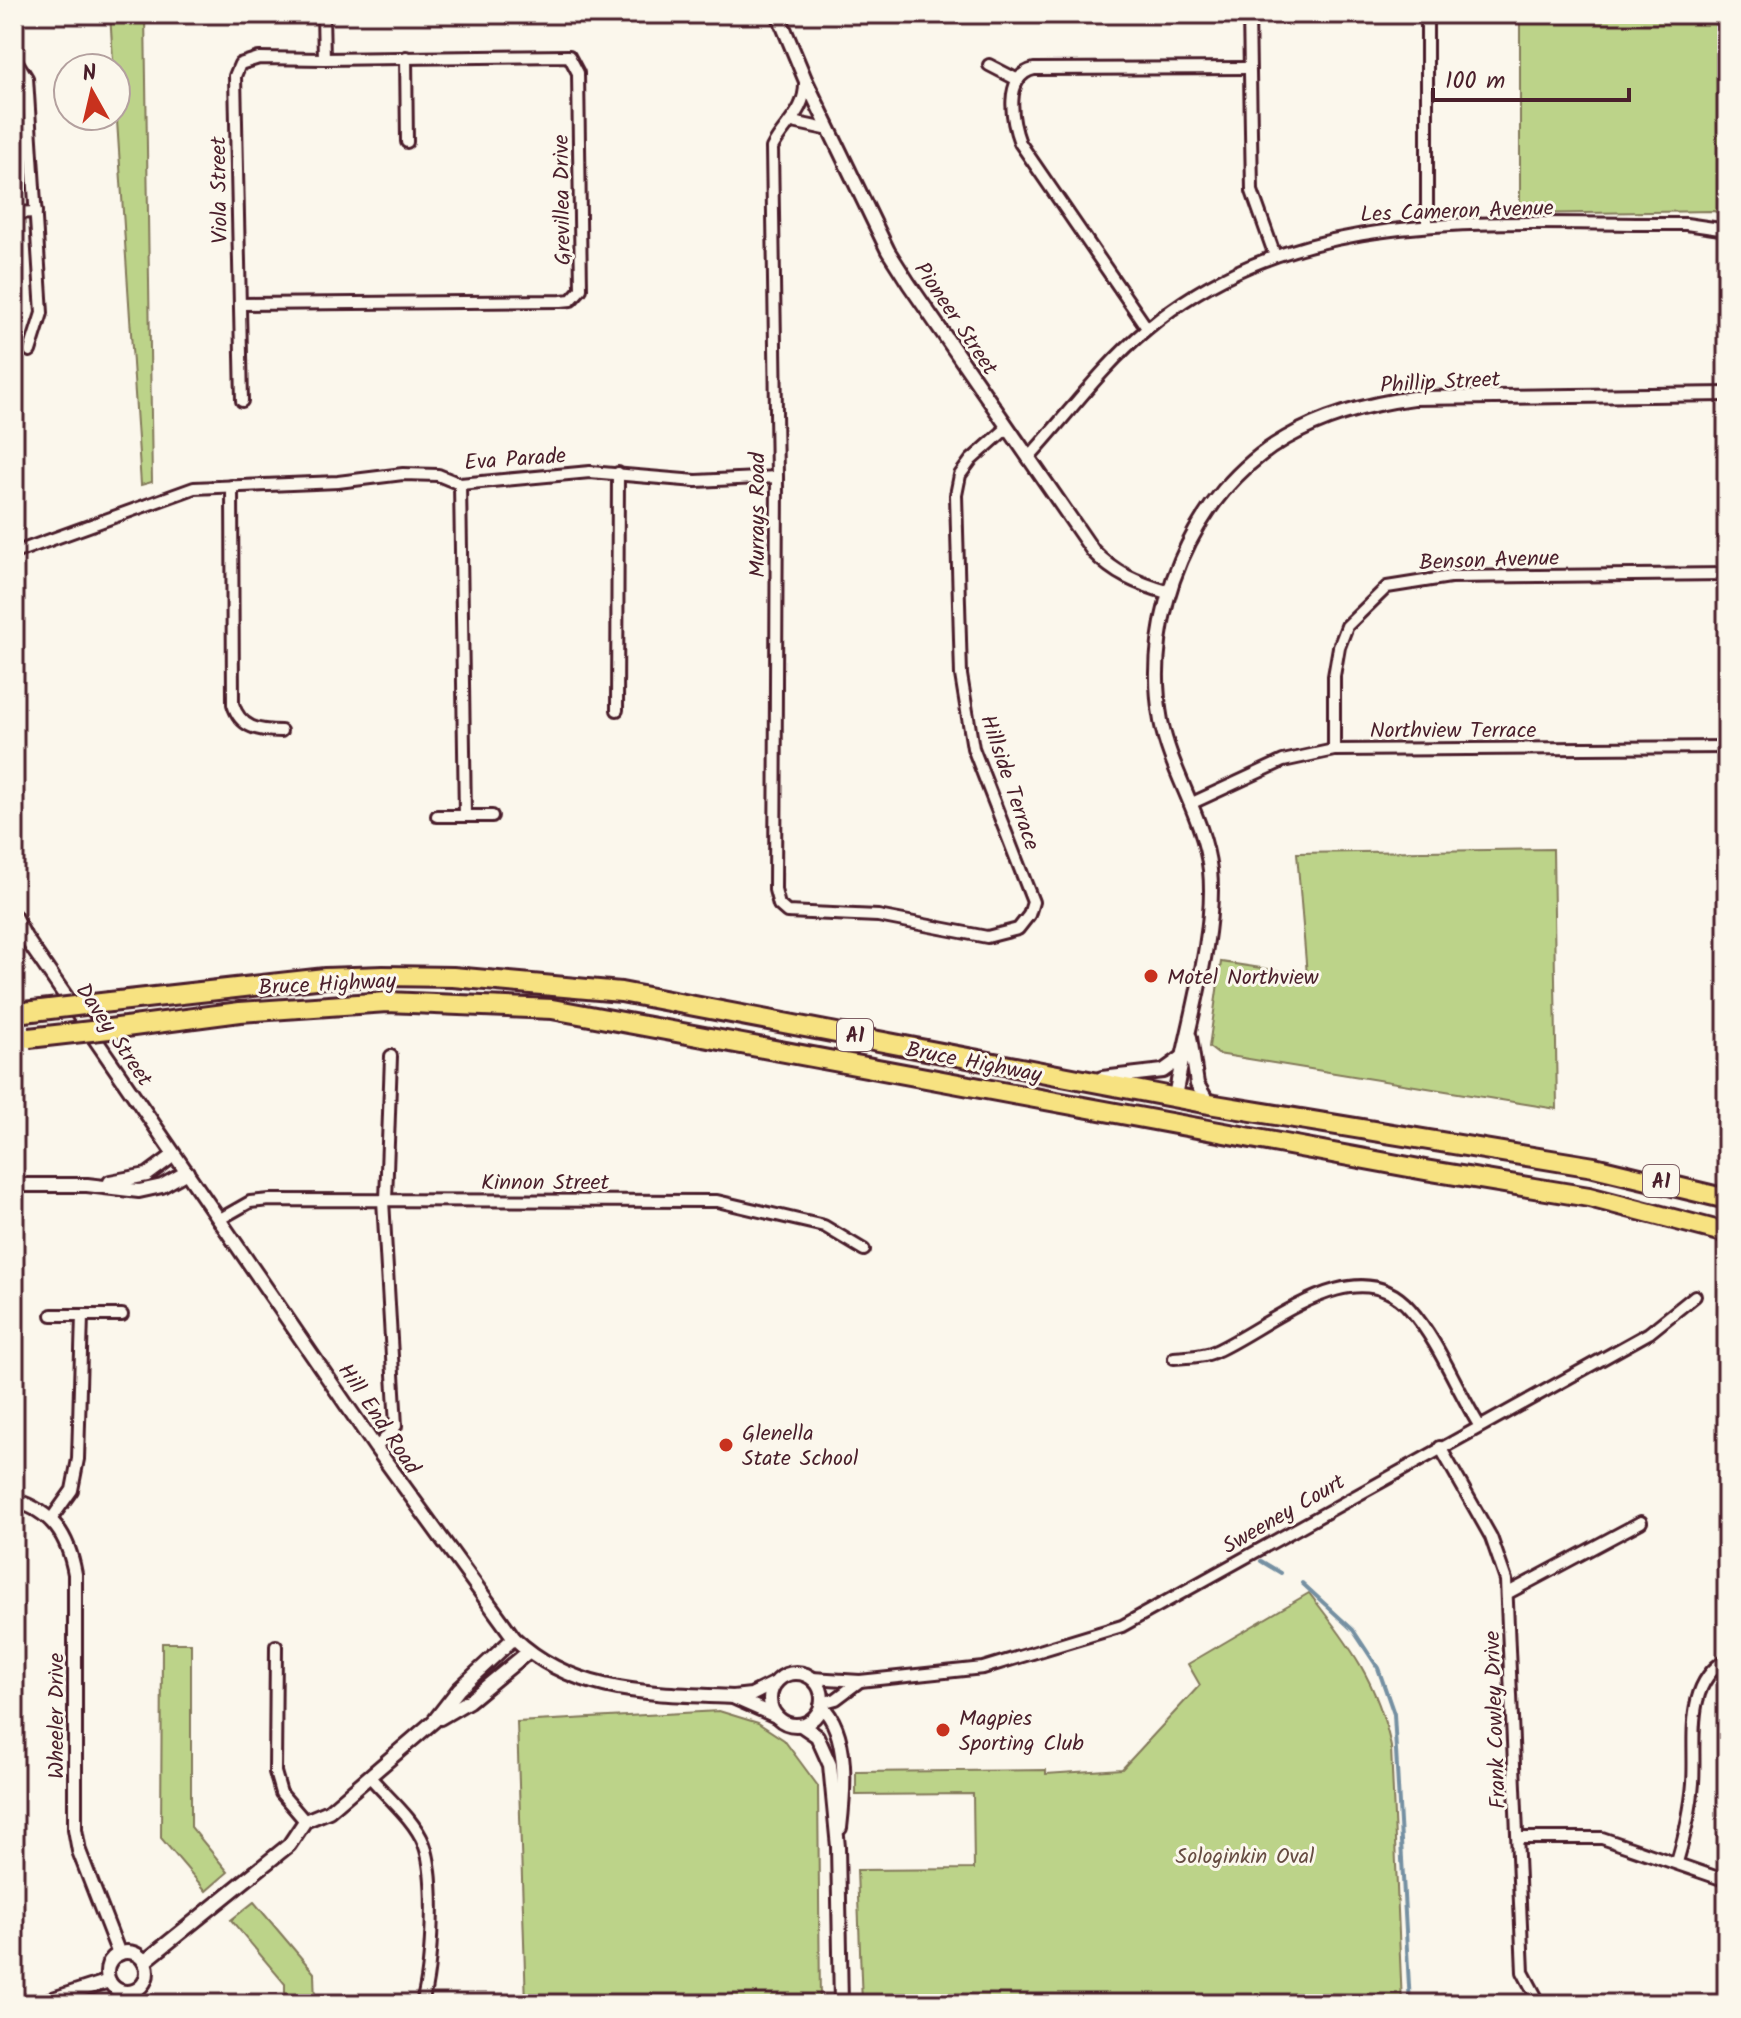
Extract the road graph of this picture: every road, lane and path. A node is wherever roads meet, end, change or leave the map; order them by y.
1 (323, 14) edge
2 (778, 14) edge
3 (1249, 14) edge
4 (1427, 14) edge
5 (14, 57) edge
6 (406, 57) junction
7 (324, 59) junction
8 (989, 65) dead end
9 (1249, 68) junction
10 (805, 79) junction
11 (1018, 80) junction
12 (793, 122) junction
13 (830, 130) junction
14 (407, 142) dead end
15 (36, 212) junction
16 (14, 213) edge
17 (1427, 226) junction
18 (1727, 230) edge
19 (1274, 253) junction
20 (241, 304) junction
21 (1147, 328) junction
22 (30, 351) dead end
23 (1727, 394) edge
24 (242, 401) dead end
25 (1007, 428) junction
26 (1028, 458) junction
27 (618, 473) junction
28 (777, 477) junction
29 (460, 484) junction
30 (232, 486) junction
31 (14, 553) edge
32 (1727, 574) edge
33 (1167, 592) junction
34 (617, 710) dead end
35 (281, 731) dead end
36 (1727, 747) edge
37 (1334, 750) junction
38 (1190, 804) junction
39 (437, 816) dead end
40 (465, 816) junction
41 (492, 816) dead end
42 (787, 912) joint
43 (14, 916) edge
44 (19, 1013) edge
45 (1190, 1034) junction
46 (22, 1039) edge
47 (391, 1056) dead end
48 (1181, 1058) junction
49 (1087, 1078) junction
50 (1175, 1097) junction
51 (1209, 1104) junction
52 (174, 1155) junction
53 (1425, 1170) junction
54 (187, 1172) junction
55 (14, 1185) edge
56 (87, 1185) junction
57 (1727, 1199) edge
58 (384, 1200) junction
59 (220, 1219) junction
60 (1727, 1233) edge
61 (864, 1250) dead end
62 (1695, 1296) dead end
63 (52, 1315) dead end
64 (82, 1315) junction
65 (122, 1315) dead end
66 (1174, 1358) dead end
67 (1479, 1425) junction
68 (1440, 1447) junction
69 (376, 1448) junction
70 (14, 1500) edge
71 (52, 1518) junction
72 (1641, 1522) dead end
73 (1508, 1593) junction
74 (514, 1638) junction
75 (276, 1646) dead end
76 (528, 1652) junction
77 (1727, 1659) edge
78 (812, 1678) junction
79 (860, 1681) junction
80 (773, 1684) junction
81 (733, 1697) junction
82 (821, 1704) junction
83 (776, 1716) junction
84 (434, 1721) junction
85 (801, 1725) junction
86 (370, 1777) junction
87 (305, 1821) junction
88 (1518, 1838) junction
89 (838, 1847) junction
90 (1677, 1862) junction
91 (1727, 1881) edge
92 (119, 1954) junction
93 (144, 1962) junction
94 (109, 1981) junction
95 (422, 2003) edge
96 (37, 2004) edge
97 (841, 2004) edge
98 (1540, 2004) edge

1 - 7 street
2 - 10 street, Pioneer Street
3 - 9 street
4 - 17 street
5 - 15 street
6 - 7 street, Grevillea Drive
6 - 14 street
6 - 20 street, Grevillea Drive
7 - 20 street, Viola Street
8 - 11 street
9 - 11 street
9 - 19 street
10 - 12 street, Murrays Road
10 - 13 street, Pioneer Street
11 - 21 street
12 - 13 street
12 - 28 street, Murrays Road
13 - 25 street, Pioneer Street
15 - 16 street
15 - 22 street
17 - 18 street, Les Cameron Avenue
17 - 19 street, Les Cameron Avenue
19 - 21 street, Les Cameron Avenue
20 - 24 street, Viola Street
21 - 26 street, Les Cameron Avenue
23 - 33 street, Phillip Street
25 - 26 street, Pioneer Street
25 - 42 street, Hillside Terrace
26 - 33 street, Pioneer Street
27 - 28 street, Eva Parade
27 - 29 street, Eva Parade
27 - 34 street
28 - 42 street, Murrays Road
29 - 30 street, Eva Parade
29 - 40 street
30 - 31 street, Eva Parade
30 - 35 street
32 - 37 street, Benson Avenue
33 - 38 street, Phillip Street
36 - 37 street, Northview Terrace
37 - 38 street, Northview Terrace
38 - 45 street, Phillip Street
39 - 40 street
40 - 41 street
43 - 52 street, Davey Street
44 - 49 highway, Bruce Highway / A1, bridge
45 - 48 street
45 - 51 street
46 - 53 highway, Bruce Highway / A1, bridge
47 - 58 street
48 - 49 street
48 - 50 street
49 - 50 highway, Bruce Highway / A1
50 - 51 highway, Bruce Highway / A1
50 - 53 highway
51 - 57 highway, Bruce Highway / A1
52 - 54 street, Davey Street
52 - 56 street
53 - 60 highway, Bruce Highway / A1
54 - 56 street
54 - 59 street, Hill End Road
55 - 56 street
58 - 59 street, Kinnon Street
58 - 61 street, Kinnon Street
58 - 69 street
59 - 69 street, Hill End Road
62 - 67 street, Sweeney Court
63 - 64 street
64 - 65 street
64 - 71 street
66 - 67 street
67 - 68 street, Sweeney Court
68 - 73 street, Frank Cowley Drive
68 - 79 street, Sweeney Court
69 - 74 street, Hill End Road
70 - 71 street
71 - 92 street, Wheeler Drive
72 - 73 street
73 - 88 street, Frank Cowley Drive
74 - 76 street, Hill End Road
74 - 84 street
75 - 87 street
76 - 81 street, Hill End Road
76 - 84 street
77 - 90 street
78 - 79 street, Sweeney Court
78 - 80 street
78 - 82 street
79 - 82 street, Sweeney Court
80 - 81 street, Hill End Road
80 - 83 street
81 - 83 street, Hill End Road
82 - 85 street
82 - 89 street
83 - 85 street
84 - 86 street
85 - 89 street
86 - 87 street
86 - 95 street
87 - 93 street
88 - 90 street
88 - 98 street, Frank Cowley Drive
89 - 97 street
90 - 91 street
92 - 93 street
92 - 94 street
93 - 94 street
94 - 96 street

